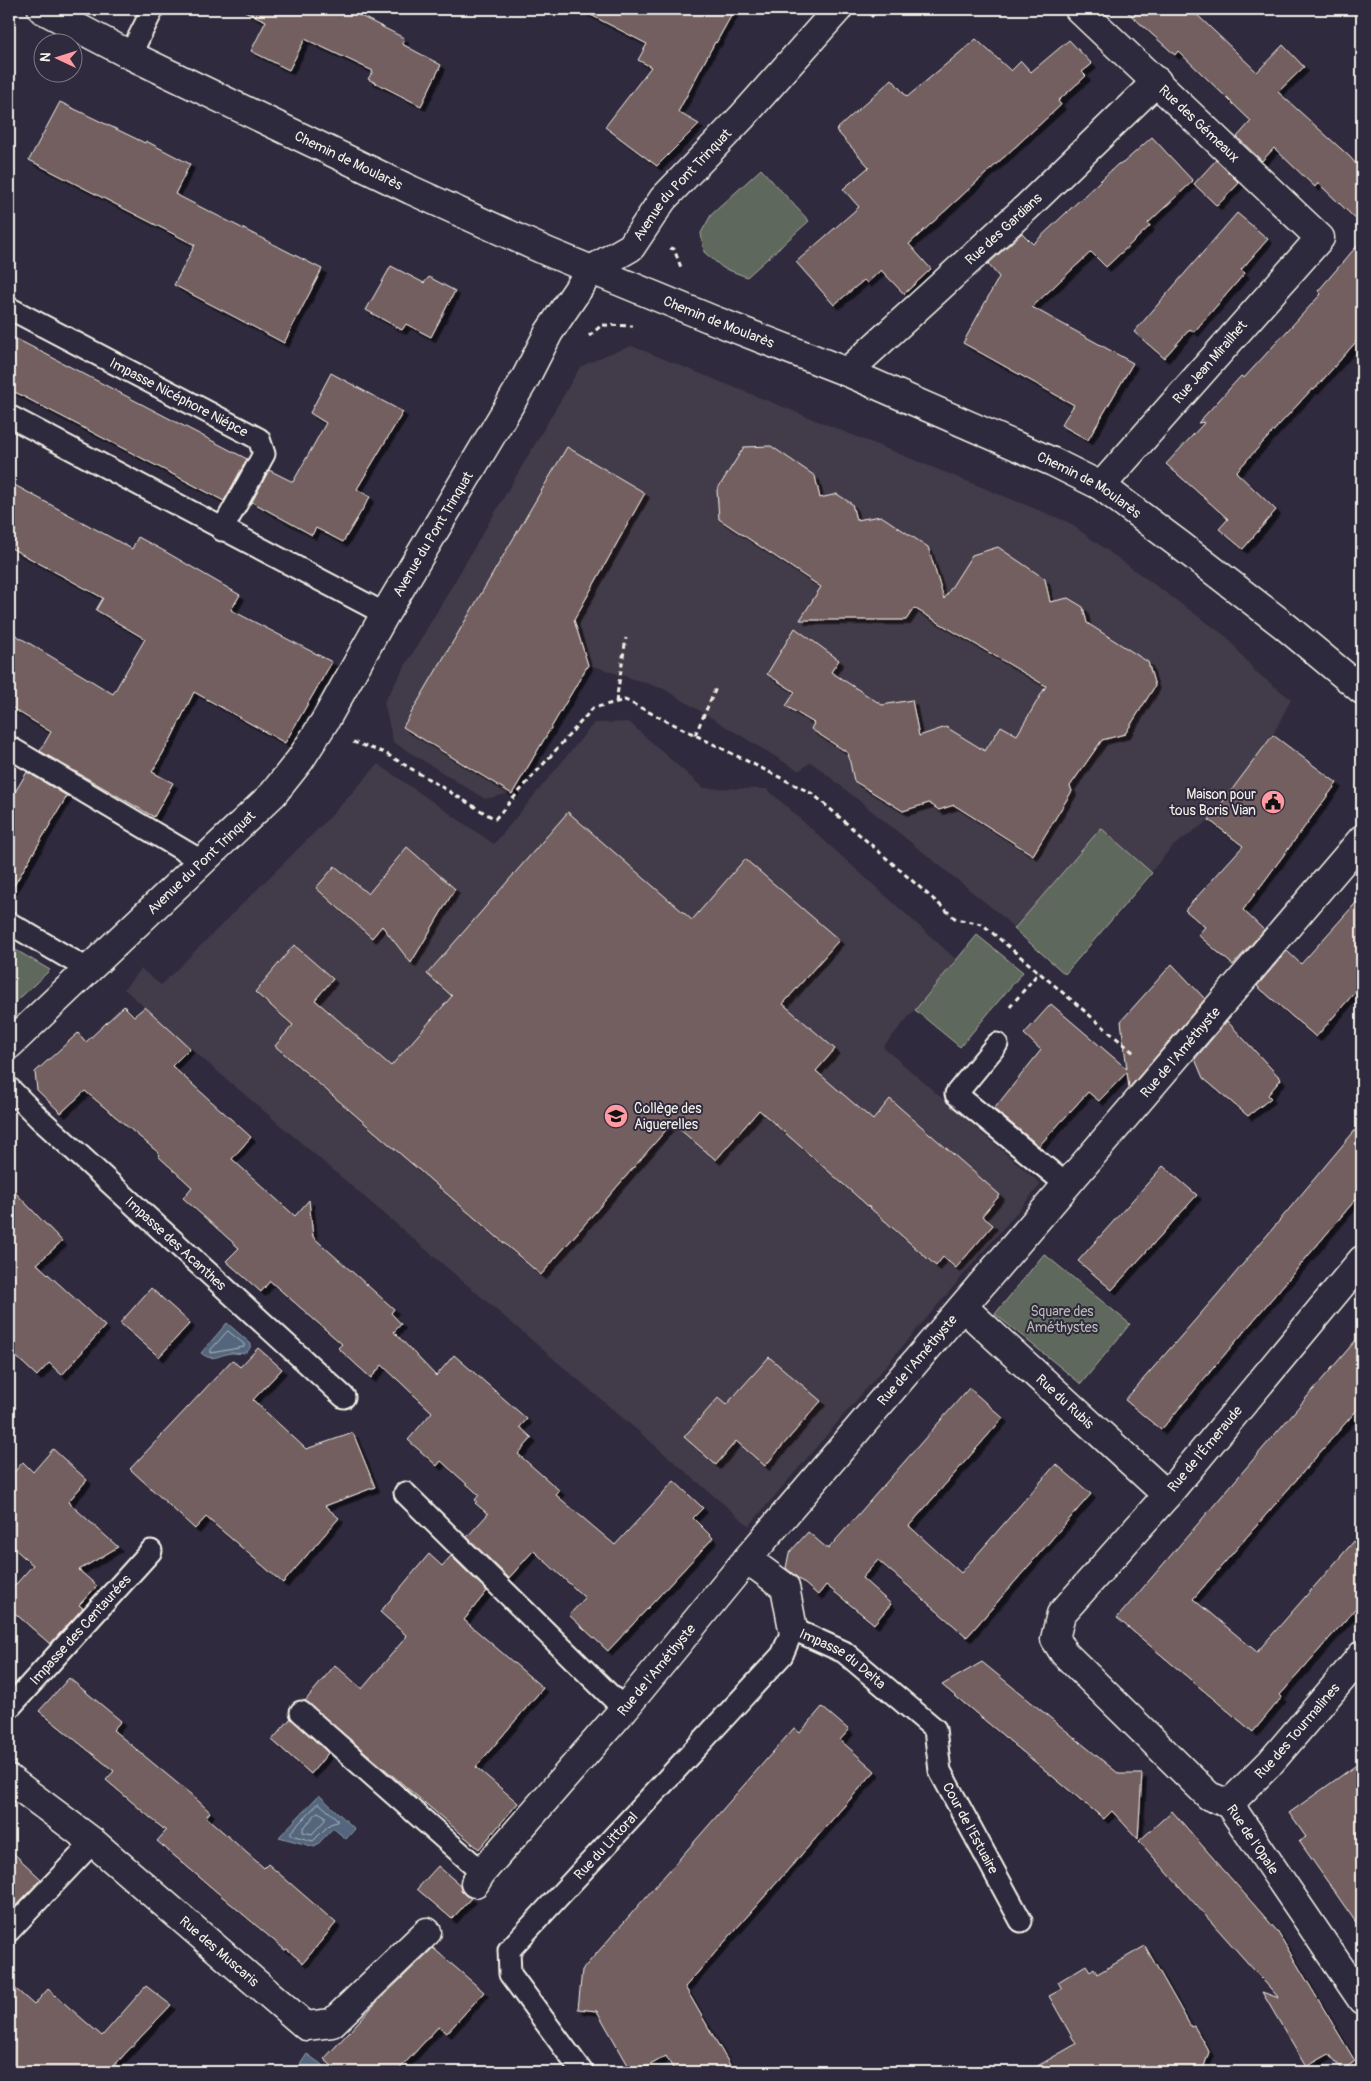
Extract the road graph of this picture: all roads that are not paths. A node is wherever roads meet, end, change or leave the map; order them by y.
1 (42, 9) edge
2 (153, 9) edge
3 (838, 9) edge
4 (1079, 9) edge
5 (130, 55) junction
6 (1157, 81) junction
7 (1320, 238) joint
8 (591, 270) junction
9 (9, 308) edge
10 (847, 372) junction
11 (9, 416) edge
12 (1100, 486) junction
13 (222, 530) junction
14 (385, 614) junction
15 (1362, 690) edge
16 (9, 747) edge
17 (1362, 839) edge
18 (203, 862) junction
19 (9, 923) edge
20 (89, 970) junction
21 (997, 1044) dead end
22 (9, 1045) edge
23 (9, 1088) edge
24 (1068, 1185) junction
25 (1362, 1260) edge
26 (963, 1307) junction
27 (344, 1397) dead end
28 (405, 1493) dead end
29 (1167, 1495) junction
30 (151, 1551) dead end
31 (746, 1559) junction
32 (793, 1629) junction
33 (1055, 1639) joint
34 (1362, 1654) edge
35 (9, 1708) edge
36 (624, 1710) junction
37 (301, 1712) dead end
38 (935, 1729) joint
39 (9, 1779) edge
40 (1230, 1804) junction
41 (92, 1842) junction
42 (478, 1877) joint
43 (1021, 1921) dead end
44 (9, 1932) edge
45 (427, 1932) dead end
46 (1362, 2000) edge
47 (582, 2072) edge

1 - 5 street, Chemin de Moularès
2 - 5 lane
3 - 8 street, Avenue du Pont Trinquat
4 - 6 street, Rue des Gémeaux
5 - 8 street, Chemin de Moularès
6 - 7 street, Rue des Gémeaux
6 - 10 street, Rue des Gardians
7 - 12 street, Rue Jean Mirailhet
8 - 10 street, Chemin de Moularès
8 - 14 street, Avenue du Pont Trinquat
9 - 13 lane, Impasse Nicéphore Niépce
10 - 12 street, Chemin de Moularès
11 - 13 lane
12 - 15 street, Chemin de Moularès
13 - 14 lane
14 - 18 street, Avenue du Pont Trinquat
16 - 18 lane
17 - 24 street, Rue de l'Améthyste
18 - 20 street, Avenue du Pont Trinquat
19 - 20 lane
20 - 22 street, Avenue du Pont Trinquat
21 - 24 lane
23 - 27 lane, Impasse des Acanthes
24 - 26 street, Rue de l'Améthyste
25 - 29 street, Rue de l'Émeraude
26 - 29 street, Rue du Rubis
26 - 31 street, Rue de l'Améthyste
28 - 36 lane
29 - 33 street, Rue de l'Émeraude
30 - 35 lane, Impasse des Centaurées
31 - 32 street, Impasse du Delta
31 - 36 street, Rue de l'Améthyste
32 - 38 lane, Impasse du Delta
32 - 47 lane, Rue du Littoral
33 - 40 street, Rue de l'Opale
34 - 40 street, Rue des Tourmalines
36 - 42 street, Rue de l'Améthyste
37 - 42 lane
38 - 43 lane, Cour de l'Estuaire
39 - 41 street, Rue des Muscaris
40 - 46 street, Rue de l'Opale
41 - 44 lane
41 - 45 street, Rue des Muscaris

